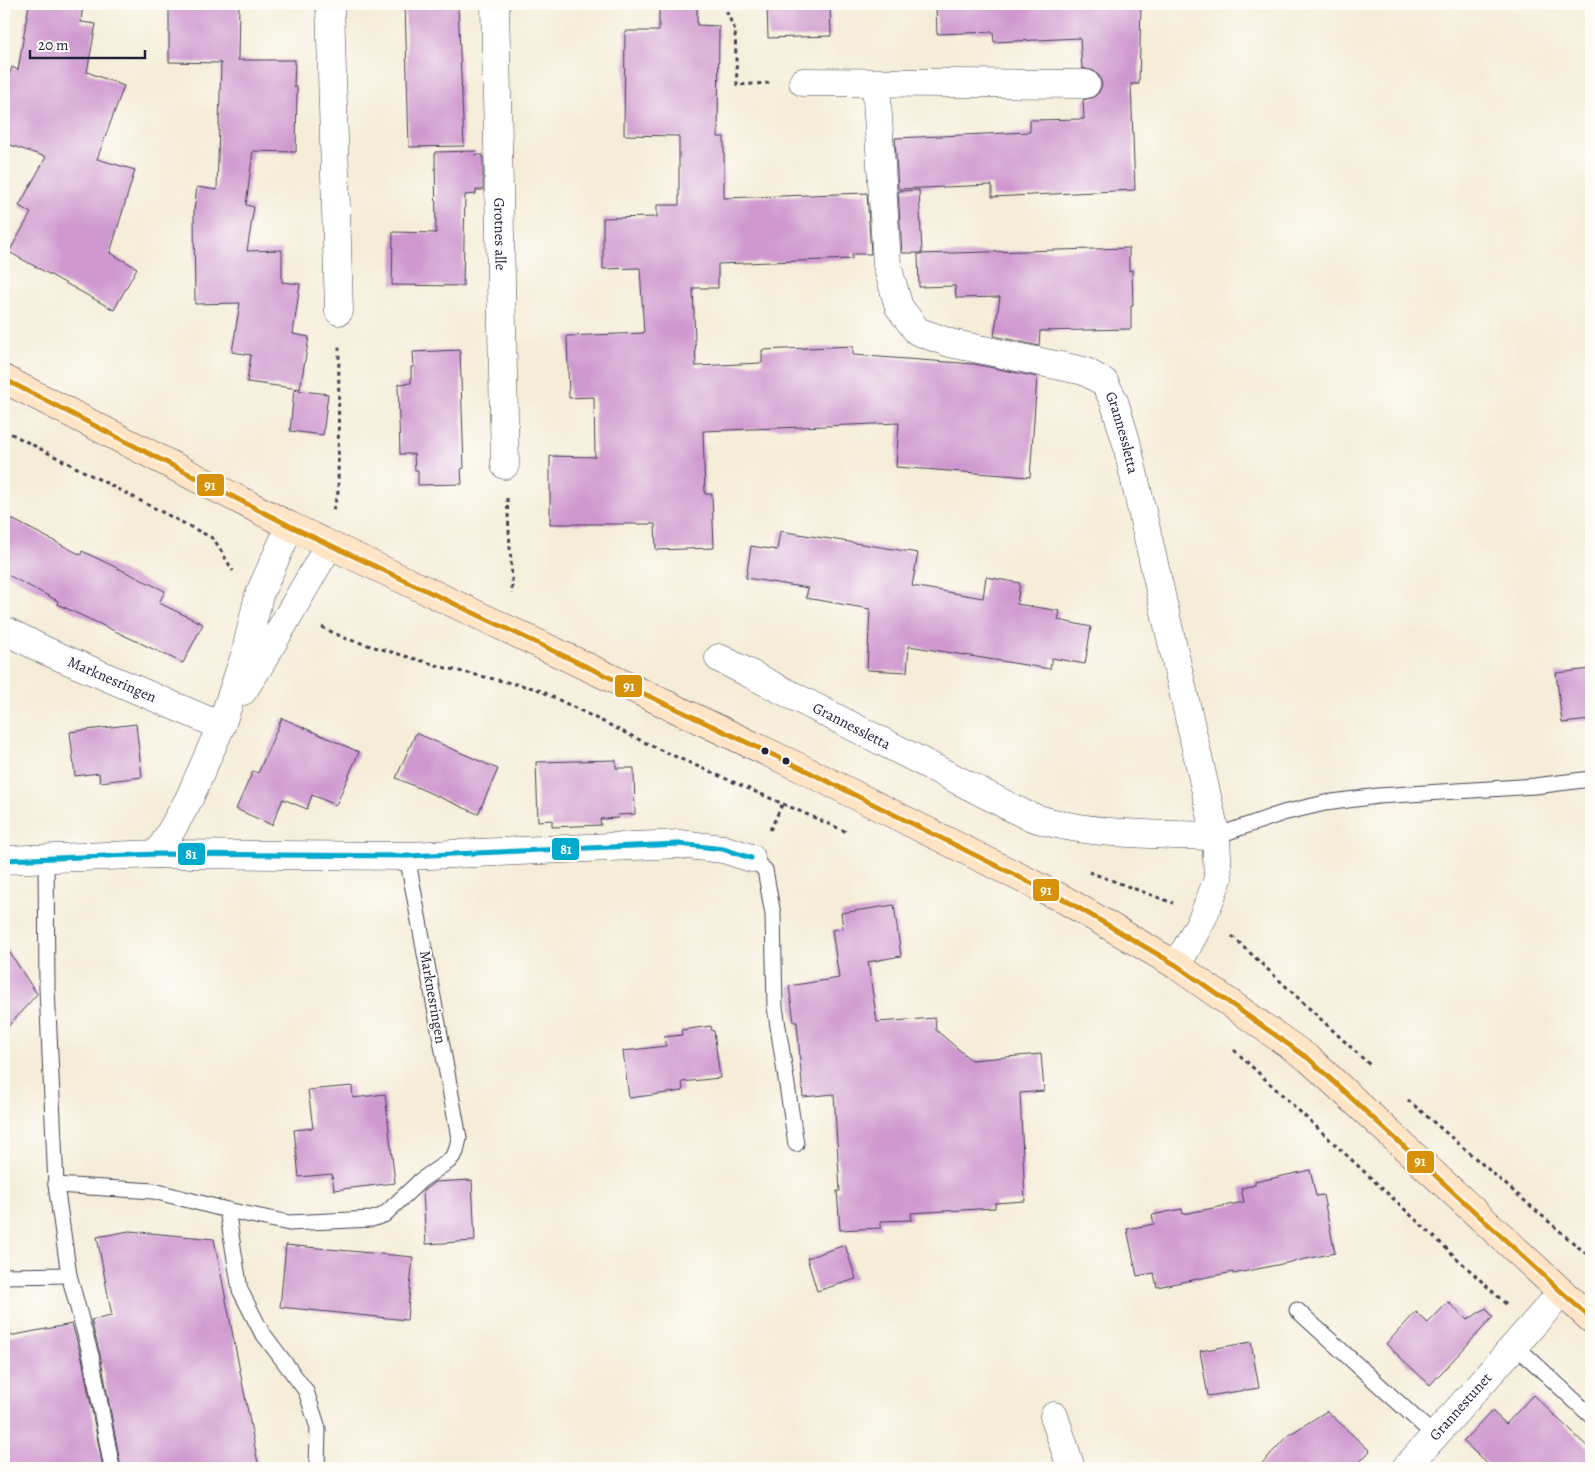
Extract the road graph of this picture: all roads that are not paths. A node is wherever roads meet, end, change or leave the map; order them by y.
1 (330, 4) edge
2 (495, 4) edge
3 (803, 82) road end
4 (876, 83) junction
5 (1086, 84) dead end
6 (339, 311) road end
7 (4, 379) edge
8 (504, 465) road end
9 (290, 526) junction
10 (329, 545) junction
11 (4, 630) edge
12 (719, 658) dead end
13 (220, 726) junction
14 (1591, 779) edge
15 (1216, 836) junction
16 (158, 854) junction
17 (407, 856) junction
18 (751, 858) joint
19 (46, 859) junction
20 (4, 860) edge
21 (1176, 965) junction
22 (796, 1144) dead end
23 (56, 1185) junction
24 (227, 1210) junction
25 (70, 1275) junction
26 (4, 1276) edge
27 (1562, 1292) junction
28 (1297, 1310) dead end
29 (1591, 1319) edge
30 (1523, 1336) junction
31 (1054, 1416) dead end
32 (1591, 1416) edge
33 (1435, 1436) junction
34 (112, 1468) edge
35 (317, 1468) edge
36 (1071, 1468) edge
37 (1406, 1468) edge

1 - 6 street
2 - 8 street, Grotnes alle
3 - 4 street
4 - 5 street
4 - 15 street, Grannessletta
7 - 9 main road
9 - 10 main road
9 - 13 street
10 - 13 street
10 - 21 main road
11 - 13 street, Marknesringen
12 - 15 street, Grannessletta
13 - 16 street
14 - 15 lane
15 - 21 street, Grannessletta
16 - 17 street
16 - 19 street
17 - 18 street
17 - 24 lane, Marknesringen
18 - 22 lane
19 - 20 street
19 - 23 lane
21 - 27 main road
23 - 24 lane
23 - 25 lane
24 - 35 lane
25 - 26 lane
25 - 34 lane
27 - 29 main road
27 - 30 street, Grannestunet
28 - 33 lane
30 - 32 lane
30 - 33 street, Grannestunet
31 - 36 street
33 - 37 street, Grannestunet

